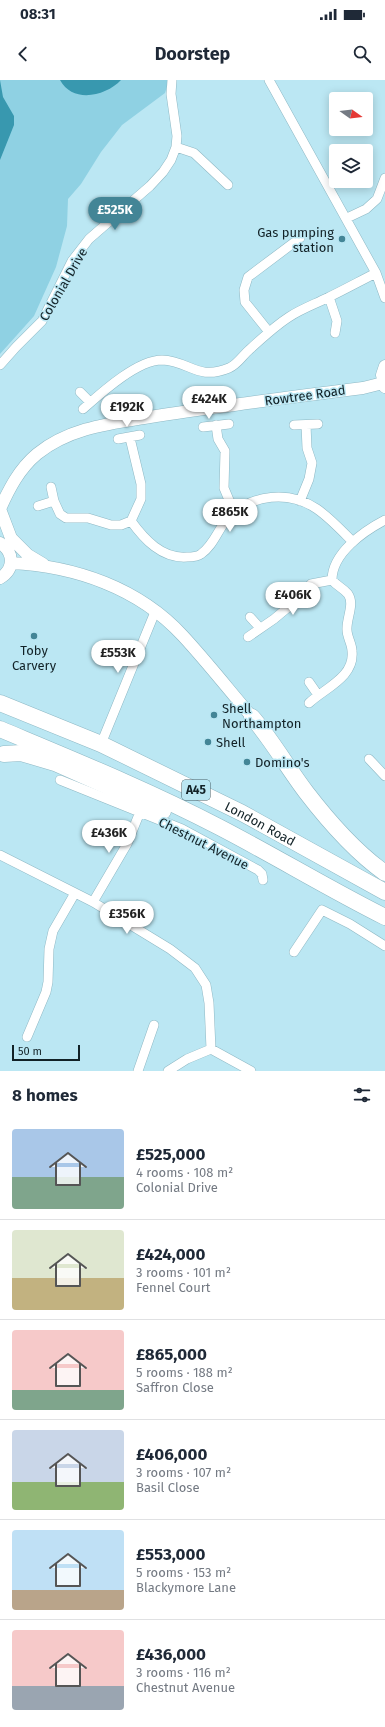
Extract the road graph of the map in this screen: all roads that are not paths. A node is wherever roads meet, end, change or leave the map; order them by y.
1 (172, 80) edge
2 (269, 80) edge
3 (176, 147) junction
4 (385, 178) edge
5 (228, 185) dead end
6 (347, 218) junction
7 (300, 238) dead end
8 (376, 273) junction
9 (329, 297) junction
10 (385, 298) edge
11 (269, 332) junction
12 (335, 334) dead end
13 (0, 365) edge
14 (385, 366) edge
15 (384, 385) edge
16 (80, 392) dead end
17 (229, 424) dead end
18 (306, 424) junction
19 (318, 424) dead end
20 (216, 425) junction
21 (294, 425) dead end
22 (203, 427) dead end
23 (140, 435) dead end
24 (130, 438) junction
25 (118, 439) dead end
26 (51, 487) dead end
27 (54, 501) junction
28 (300, 501) junction
29 (38, 506) dead end
30 (0, 509) edge
31 (236, 510) junction
32 (385, 520) edge
33 (131, 521) junction
34 (353, 542) junction
35 (0, 543) edge
36 (11, 563) junction
37 (47, 566) junction
38 (0, 578) edge
39 (332, 580) junction
40 (155, 612) junction
41 (250, 617) dead end
42 (260, 628) junction
43 (248, 637) dead end
44 (309, 682) dead end
45 (318, 695) junction
46 (309, 702) dead end
47 (0, 703) edge
48 (252, 717) joint
49 (0, 729) edge
50 (101, 744) junction
51 (1, 754) edge
52 (369, 758) dead end
53 (385, 760) edge
54 (378, 767) junction
55 (385, 776) edge
56 (60, 780) dead end
57 (140, 812) junction
58 (0, 855) edge
59 (289, 866) junction
60 (385, 873) edge
61 (264, 880) dead end
62 (385, 892) edge
63 (75, 893) junction
64 (93, 902) junction
65 (385, 917) edge
66 (385, 946) edge
67 (294, 952) dead end
68 (154, 1025) dead end
69 (27, 1037) dead end
70 (212, 1049) junction
71 (138, 1071) edge
72 (168, 1071) edge
73 (252, 1071) edge

1 - 3 street, Colonial Drive
2 - 6 street
3 - 5 street
3 - 13 street, Colonial Drive
4 - 6 street
6 - 8 street
7 - 11 street
8 - 9 street
8 - 10 street
9 - 11 street
9 - 12 street
11 - 16 street
14 - 15 street
15 - 30 street, Rowtree Road
17 - 20 street
18 - 19 street
18 - 21 street
18 - 28 street
20 - 22 street
20 - 31 street
23 - 24 street
24 - 25 street
24 - 33 street
26 - 27 street
27 - 29 street
27 - 33 street
28 - 31 street
28 - 34 street
30 - 37 street
31 - 33 street
32 - 34 street
34 - 39 street
35 - 36 street
36 - 37 street
36 - 38 street
37 - 40 street
39 - 42 street
39 - 45 street
40 - 48 street
40 - 50 street
41 - 42 street
42 - 43 street
44 - 45 street
45 - 46 street
47 - 50 highway, London Road / A45
48 - 60 highway
49 - 59 highway, London Road / A45
50 - 62 highway, London Road / A45
51 - 59 highway
52 - 54 street
53 - 54 street
54 - 55 street
56 - 57 street, Chestnut Avenue
57 - 61 street, Chestnut Avenue
57 - 64 street
58 - 63 street
59 - 65 highway, London Road / A45
63 - 64 street
63 - 69 street
64 - 70 street
66 - 67 street
68 - 71 street
70 - 72 street
70 - 73 street

